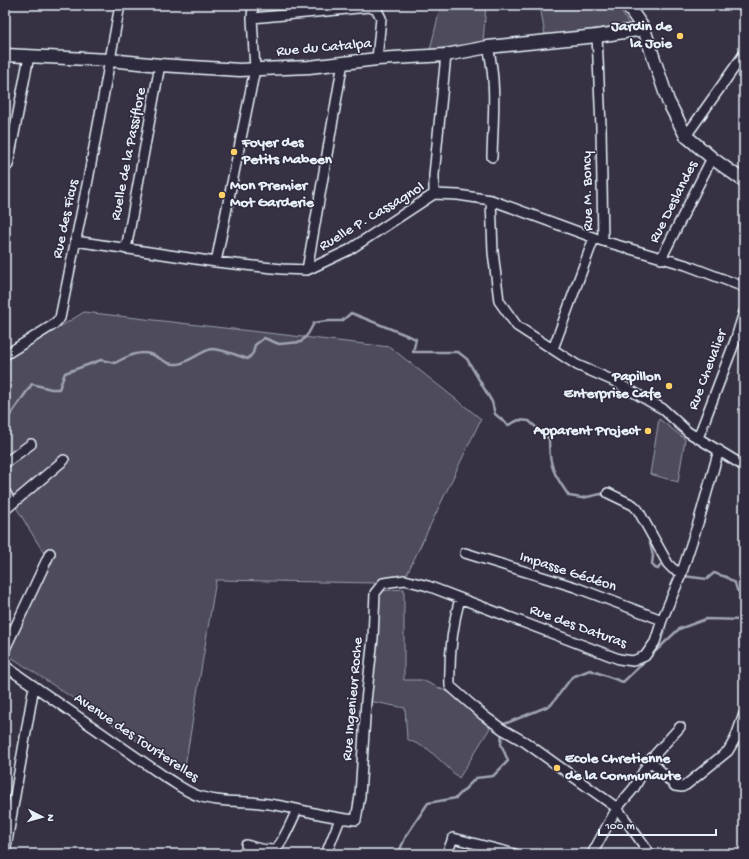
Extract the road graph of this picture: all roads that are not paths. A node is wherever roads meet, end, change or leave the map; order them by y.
1 (120, 5) edge
2 (254, 5) edge
3 (627, 5) edge
4 (252, 18) junction
5 (644, 29) junction
6 (598, 36) junction
7 (488, 47) junction
8 (744, 54) edge
9 (5, 55) edge
10 (446, 55) junction
11 (29, 56) junction
12 (377, 59) junction
13 (109, 60) junction
14 (343, 62) junction
15 (160, 65) junction
16 (255, 69) junction
17 (686, 136) junction
18 (492, 157) dead end
19 (712, 158) junction
20 (8, 164) dead end
21 (744, 181) edge
22 (434, 194) junction
23 (491, 200) junction
24 (594, 238) junction
25 (75, 241) junction
26 (603, 241) junction
27 (126, 249) junction
28 (661, 259) junction
29 (216, 262) junction
30 (307, 270) junction
31 (744, 287) edge
32 (744, 312) edge
33 (553, 349) junction
34 (5, 355) edge
35 (698, 438) junction
36 (31, 444) dead end
37 (718, 450) junction
38 (64, 460) dead end
39 (5, 464) edge
40 (744, 466) edge
41 (5, 492) edge
42 (608, 493) dead end
43 (9, 507) edge
44 (50, 553) dead end
45 (465, 553) dead end
46 (682, 574) junction
47 (383, 583) joint
48 (460, 598) junction
49 (662, 620) junction
50 (5, 649) edge
51 (5, 666) edge
52 (34, 686) junction
53 (744, 714) edge
54 (680, 727) dead end
55 (650, 760) junction
56 (617, 808) junction
57 (297, 810) junction
58 (340, 819) junction
59 (356, 820) joint
60 (246, 845) dead end
61 (5, 853) edge
62 (9, 854) edge
63 (326, 854) edge
64 (447, 854) edge
65 (515, 854) edge
66 (592, 854) edge
67 (650, 854) edge

1 - 13 street, Rue des Ficus
2 - 4 street
3 - 5 street
4 - 12 street
4 - 16 street
5 - 6 street, Rue du Catalpa
5 - 17 street
6 - 7 street, Rue du Catalpa
6 - 26 street, Rue M. Boncy
7 - 10 street, Rue du Catalpa
7 - 18 street
8 - 17 street
9 - 11 street, Rue du Catalpa
10 - 12 street, Rue du Catalpa
10 - 22 street
11 - 13 street, Rue du Catalpa
11 - 20 street
12 - 14 street, Rue du Catalpa
13 - 15 street, Rue du Catalpa
13 - 25 street, Rue des Ficus
14 - 16 street, Rue du Catalpa
14 - 30 street
15 - 16 street, Rue du Catalpa
15 - 27 street, Ruelle de la Passiflore
16 - 29 street
17 - 19 street
19 - 21 street
19 - 28 street, Rue Deslandes
22 - 23 street, Ruelle P. Cassagnol
22 - 30 street, Ruelle P. Cassagnol
23 - 24 street, Ruelle P. Cassagnol
23 - 33 street
24 - 26 street, Ruelle P. Cassagnol
24 - 33 street, Rue M. Boncy
25 - 27 street
25 - 34 street, Rue des Ficus
26 - 28 street, Ruelle P. Cassagnol
27 - 29 street
28 - 31 street, Ruelle P. Cassagnol
29 - 30 street
32 - 35 street, Rue Chevalier
33 - 35 street
35 - 37 street
36 - 39 street
37 - 40 street
37 - 46 street, Rue des Daturas
38 - 43 street
41 - 43 street
42 - 46 street
44 - 50 street
45 - 49 street, Impasse Gédéon
46 - 49 street, Rue des Daturas
47 - 48 street, Rue des Daturas
47 - 59 street, Rue Ingenieur Roche
48 - 49 street, Rue des Daturas
48 - 56 street
51 - 52 street, Avenue des Tourterelles
52 - 57 street, Avenue des Tourterelles
52 - 61 street
53 - 55 street
54 - 55 street
55 - 56 street
56 - 66 street
56 - 67 street
57 - 58 street, Avenue des Tourterelles
57 - 60 street
58 - 59 street, Avenue des Tourterelles
58 - 63 street
61 - 62 street
64 - 65 street

